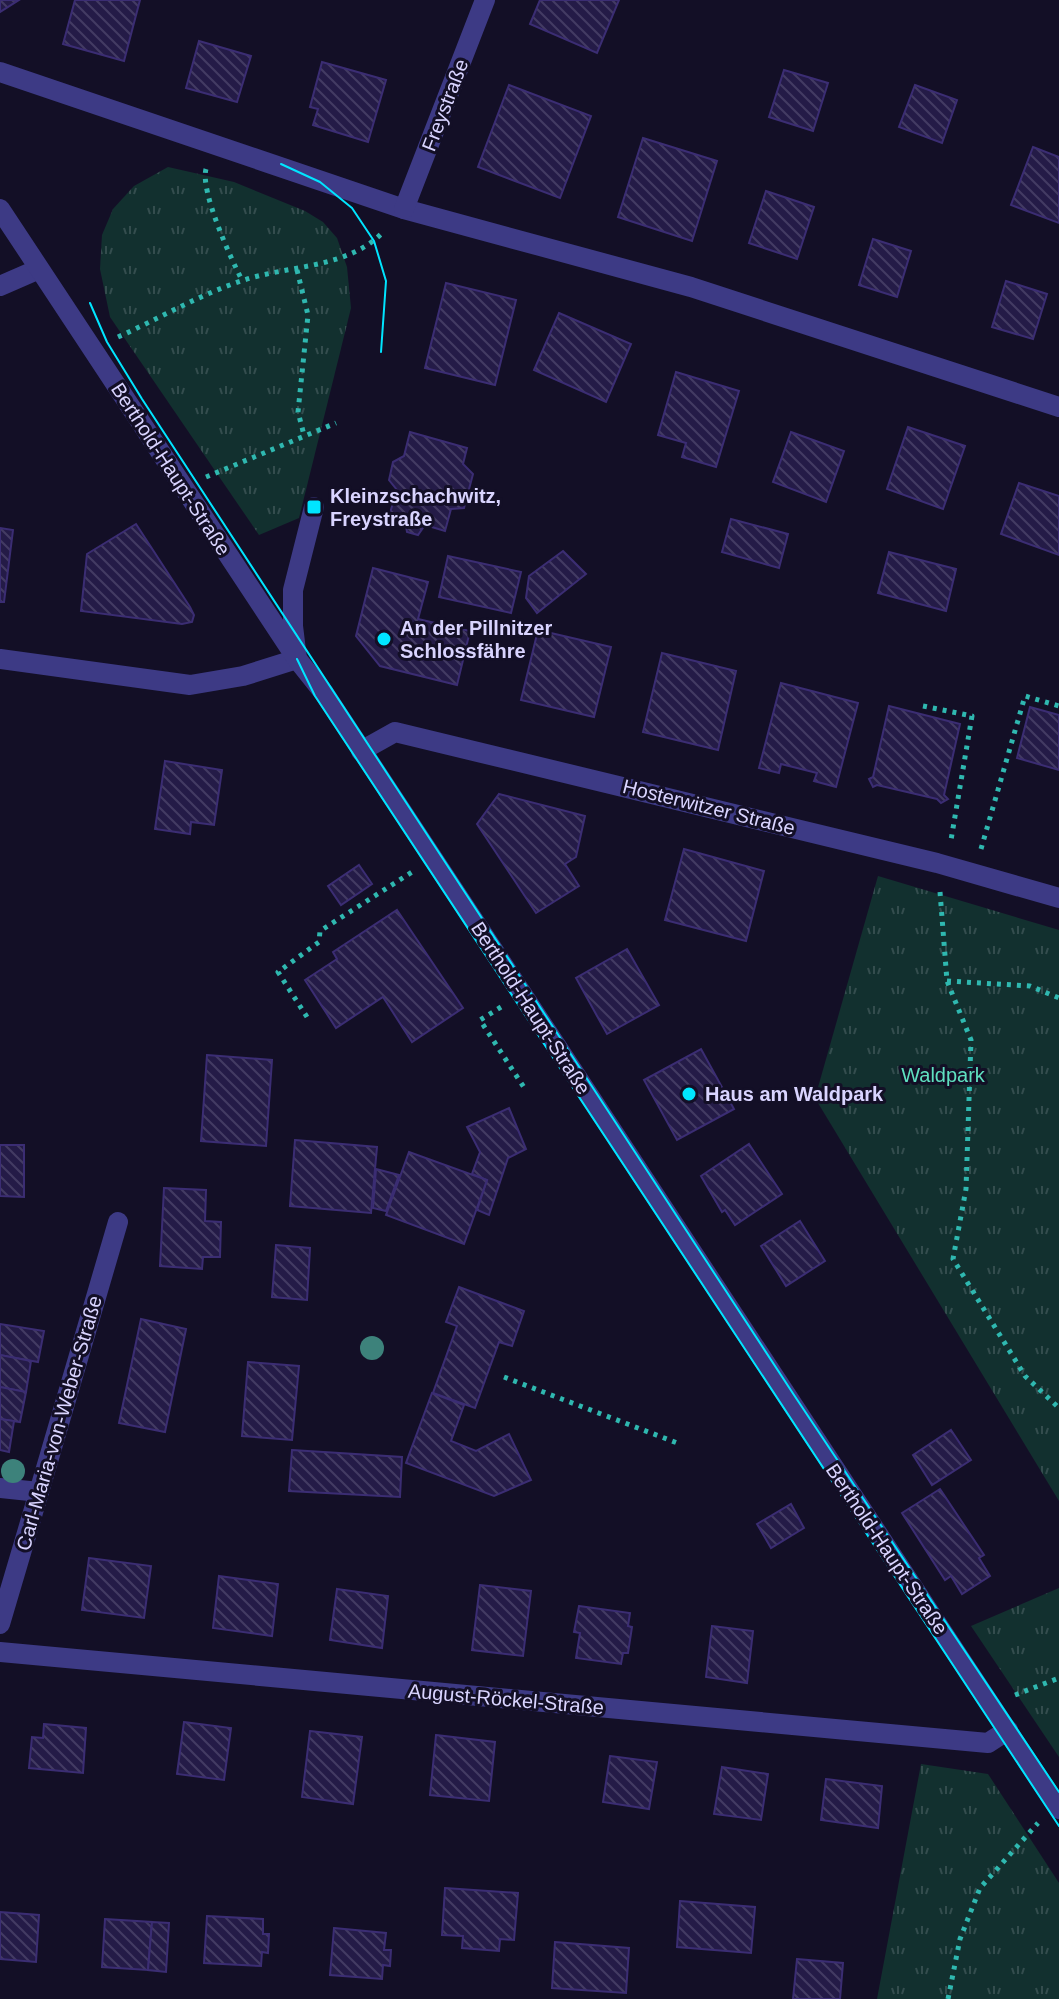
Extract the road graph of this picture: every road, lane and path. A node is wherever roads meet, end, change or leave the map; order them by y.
1 (485, 0) edge
2 (0, 72) edge
3 (213, 146) junction
4 (0, 209) edge
5 (404, 209) junction
6 (39, 269) junction
7 (297, 270) junction
8 (242, 280) junction
9 (0, 286) edge
10 (93, 350) junction
11 (1059, 407) edge
12 (336, 423) dead end
13 (304, 435) junction
14 (183, 487) junction
15 (314, 507) dead end
16 (0, 659) edge
17 (297, 659) junction
18 (923, 706) dead end
19 (1059, 706) edge
20 (361, 751) junction
21 (433, 858) junction
22 (942, 864) junction
23 (974, 874) junction
24 (1059, 898) edge
25 (947, 981) junction
26 (522, 994) junction
27 (1059, 998) edge
28 (307, 1017) dead end
29 (525, 1089) dead end
30 (118, 1222) dead end
31 (504, 1377) dead end
32 (1059, 1408) edge
33 (680, 1444) dead end
34 (0, 1488) edge
35 (39, 1492) junction
36 (0, 1624) edge
37 (0, 1652) edge
38 (1059, 1678) edge
39 (1016, 1695) dead end
40 (1008, 1730) junction
41 (1058, 1807) edge
42 (948, 1999) edge

1 - 5 street, Freystraße
2 - 3 street
3 - 5 street
3 - 8 path
4 - 6 street, Berthold-Haupt-Straße
5 - 7 path
5 - 11 street
6 - 9 street
6 - 10 street, Berthold-Haupt-Straße
7 - 8 path
7 - 13 path
8 - 10 path
10 - 14 street, Berthold-Haupt-Straße
12 - 13 path
13 - 14 path
14 - 17 street, Berthold-Haupt-Straße
15 - 17 street
16 - 17 street
17 - 20 street, Berthold-Haupt-Straße
18 - 22 path
19 - 23 path
20 - 21 street, Berthold-Haupt-Straße
20 - 22 street, Hosterwitzer Straße
21 - 26 street, Berthold-Haupt-Straße
21 - 28 path
22 - 23 street, Hosterwitzer Straße
22 - 25 path
23 - 24 street, Hosterwitzer Straße
25 - 27 path
25 - 32 path
26 - 29 path
26 - 40 street, Berthold-Haupt-Straße
30 - 35 street, Carl-Maria-von-Weber-Straße
31 - 33 path
34 - 35 street
35 - 36 street, Carl-Maria-von-Weber-Straße
37 - 40 street, August-Röckel-Straße
38 - 39 path
40 - 41 street, Berthold-Haupt-Straße
41 - 42 path

